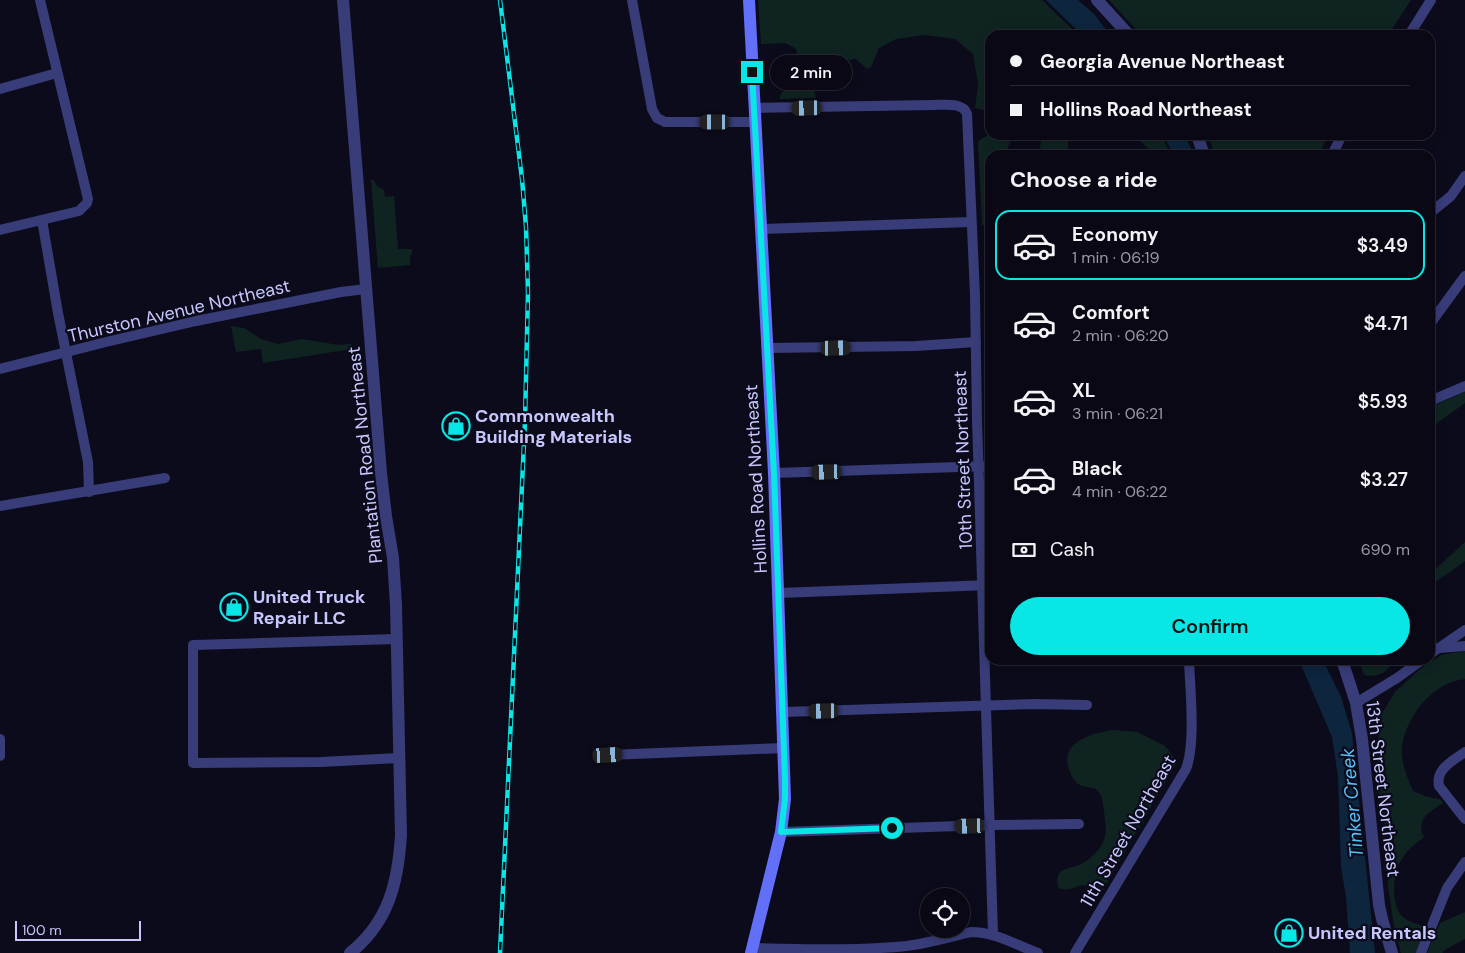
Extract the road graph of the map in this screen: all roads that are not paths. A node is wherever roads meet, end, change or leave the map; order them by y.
1 (40, 0) edge
2 (344, 0) edge
3 (632, 0) edge
4 (749, 0) edge
5 (1097, 0) edge
6 (1431, 0) edge
7 (1124, 30) edge
8 (1412, 30) edge
9 (58, 74) junction
10 (0, 89) edge
11 (754, 108) junction
12 (755, 122) junction
13 (1465, 176) edge
14 (1435, 209) edge
15 (42, 220) junction
16 (971, 222) junction
17 (761, 229) junction
18 (0, 230) edge
19 (1465, 276) edge
20 (366, 289) junction
21 (1435, 317) edge
22 (976, 342) junction
23 (768, 348) junction
24 (66, 353) junction
25 (0, 369) edge
26 (1465, 386) edge
27 (1435, 399) edge
28 (979, 466) junction
29 (985, 466) edge
30 (774, 474) junction
31 (166, 478) dead end
32 (89, 492) junction
33 (0, 506) edge
34 (985, 569) edge
35 (985, 586) edge
36 (779, 593) junction
37 (1465, 630) edge
38 (396, 639) junction
39 (1465, 646) edge
40 (1435, 650) edge
41 (1435, 651) edge
42 (986, 665) edge
43 (1189, 665) edge
44 (1344, 665) edge
45 (1415, 665) edge
46 (1356, 703) junction
47 (1087, 704) dead end
48 (986, 706) junction
49 (783, 712) junction
50 (0, 739) edge
51 (784, 748) junction
52 (1465, 752) edge
53 (608, 755) dead end
54 (0, 756) edge
55 (398, 758) junction
56 (1465, 818) edge
57 (1079, 824) dead end
58 (989, 825) junction
59 (781, 832) junction
60 (1465, 862) edge
61 (993, 934) junction
62 (356, 951) edge
63 (752, 951) edge
64 (1038, 953) edge
65 (1075, 953) edge
66 (1392, 953) edge
67 (1421, 953) edge

1 - 9 street
2 - 20 street, Plantation Road Northeast
3 - 12 street
4 - 11 main road, Hollins Road Northeast
5 - 7 street
6 - 8 street
9 - 10 street
9 - 15 street
11 - 12 main road, Hollins Road Northeast
11 - 16 street, 10th Street Northeast
12 - 17 main road, Hollins Road Northeast
13 - 14 street
15 - 18 street
15 - 24 street
16 - 17 street
16 - 22 street, 10th Street Northeast
17 - 23 main road, Hollins Road Northeast
19 - 21 street
20 - 24 street, Thurston Avenue Northeast
20 - 38 street, Plantation Road Northeast
22 - 23 street
22 - 28 street, 10th Street Northeast
23 - 30 main road, Hollins Road Northeast
24 - 25 street, Thurston Avenue Northeast
24 - 32 street
26 - 27 street
28 - 29 street
28 - 30 street
28 - 34 street, 10th Street Northeast
30 - 36 main road, Hollins Road Northeast
31 - 32 street
32 - 33 street
35 - 36 street
36 - 49 main road, Hollins Road Northeast
37 - 40 street
38 - 55 street, Plantation Road Northeast
38 - 55 street
39 - 41 street
42 - 48 street, 10th Street Northeast
43 - 65 street, 11th Street Northeast
44 - 46 street, 13th Street Northeast
45 - 46 street
46 - 66 street, 13th Street Northeast
47 - 48 street
48 - 49 street
48 - 58 street, 10th Street Northeast
49 - 51 main road, Hollins Road Northeast
50 - 54 street
51 - 53 street
51 - 59 main road, Hollins Road Northeast
52 - 56 street
55 - 62 street, Plantation Road Northeast
57 - 58 street
58 - 59 street
58 - 61 street, 10th Street Northeast
59 - 63 main road, Hollins Road Northeast
60 - 67 street
61 - 63 street
61 - 64 street

